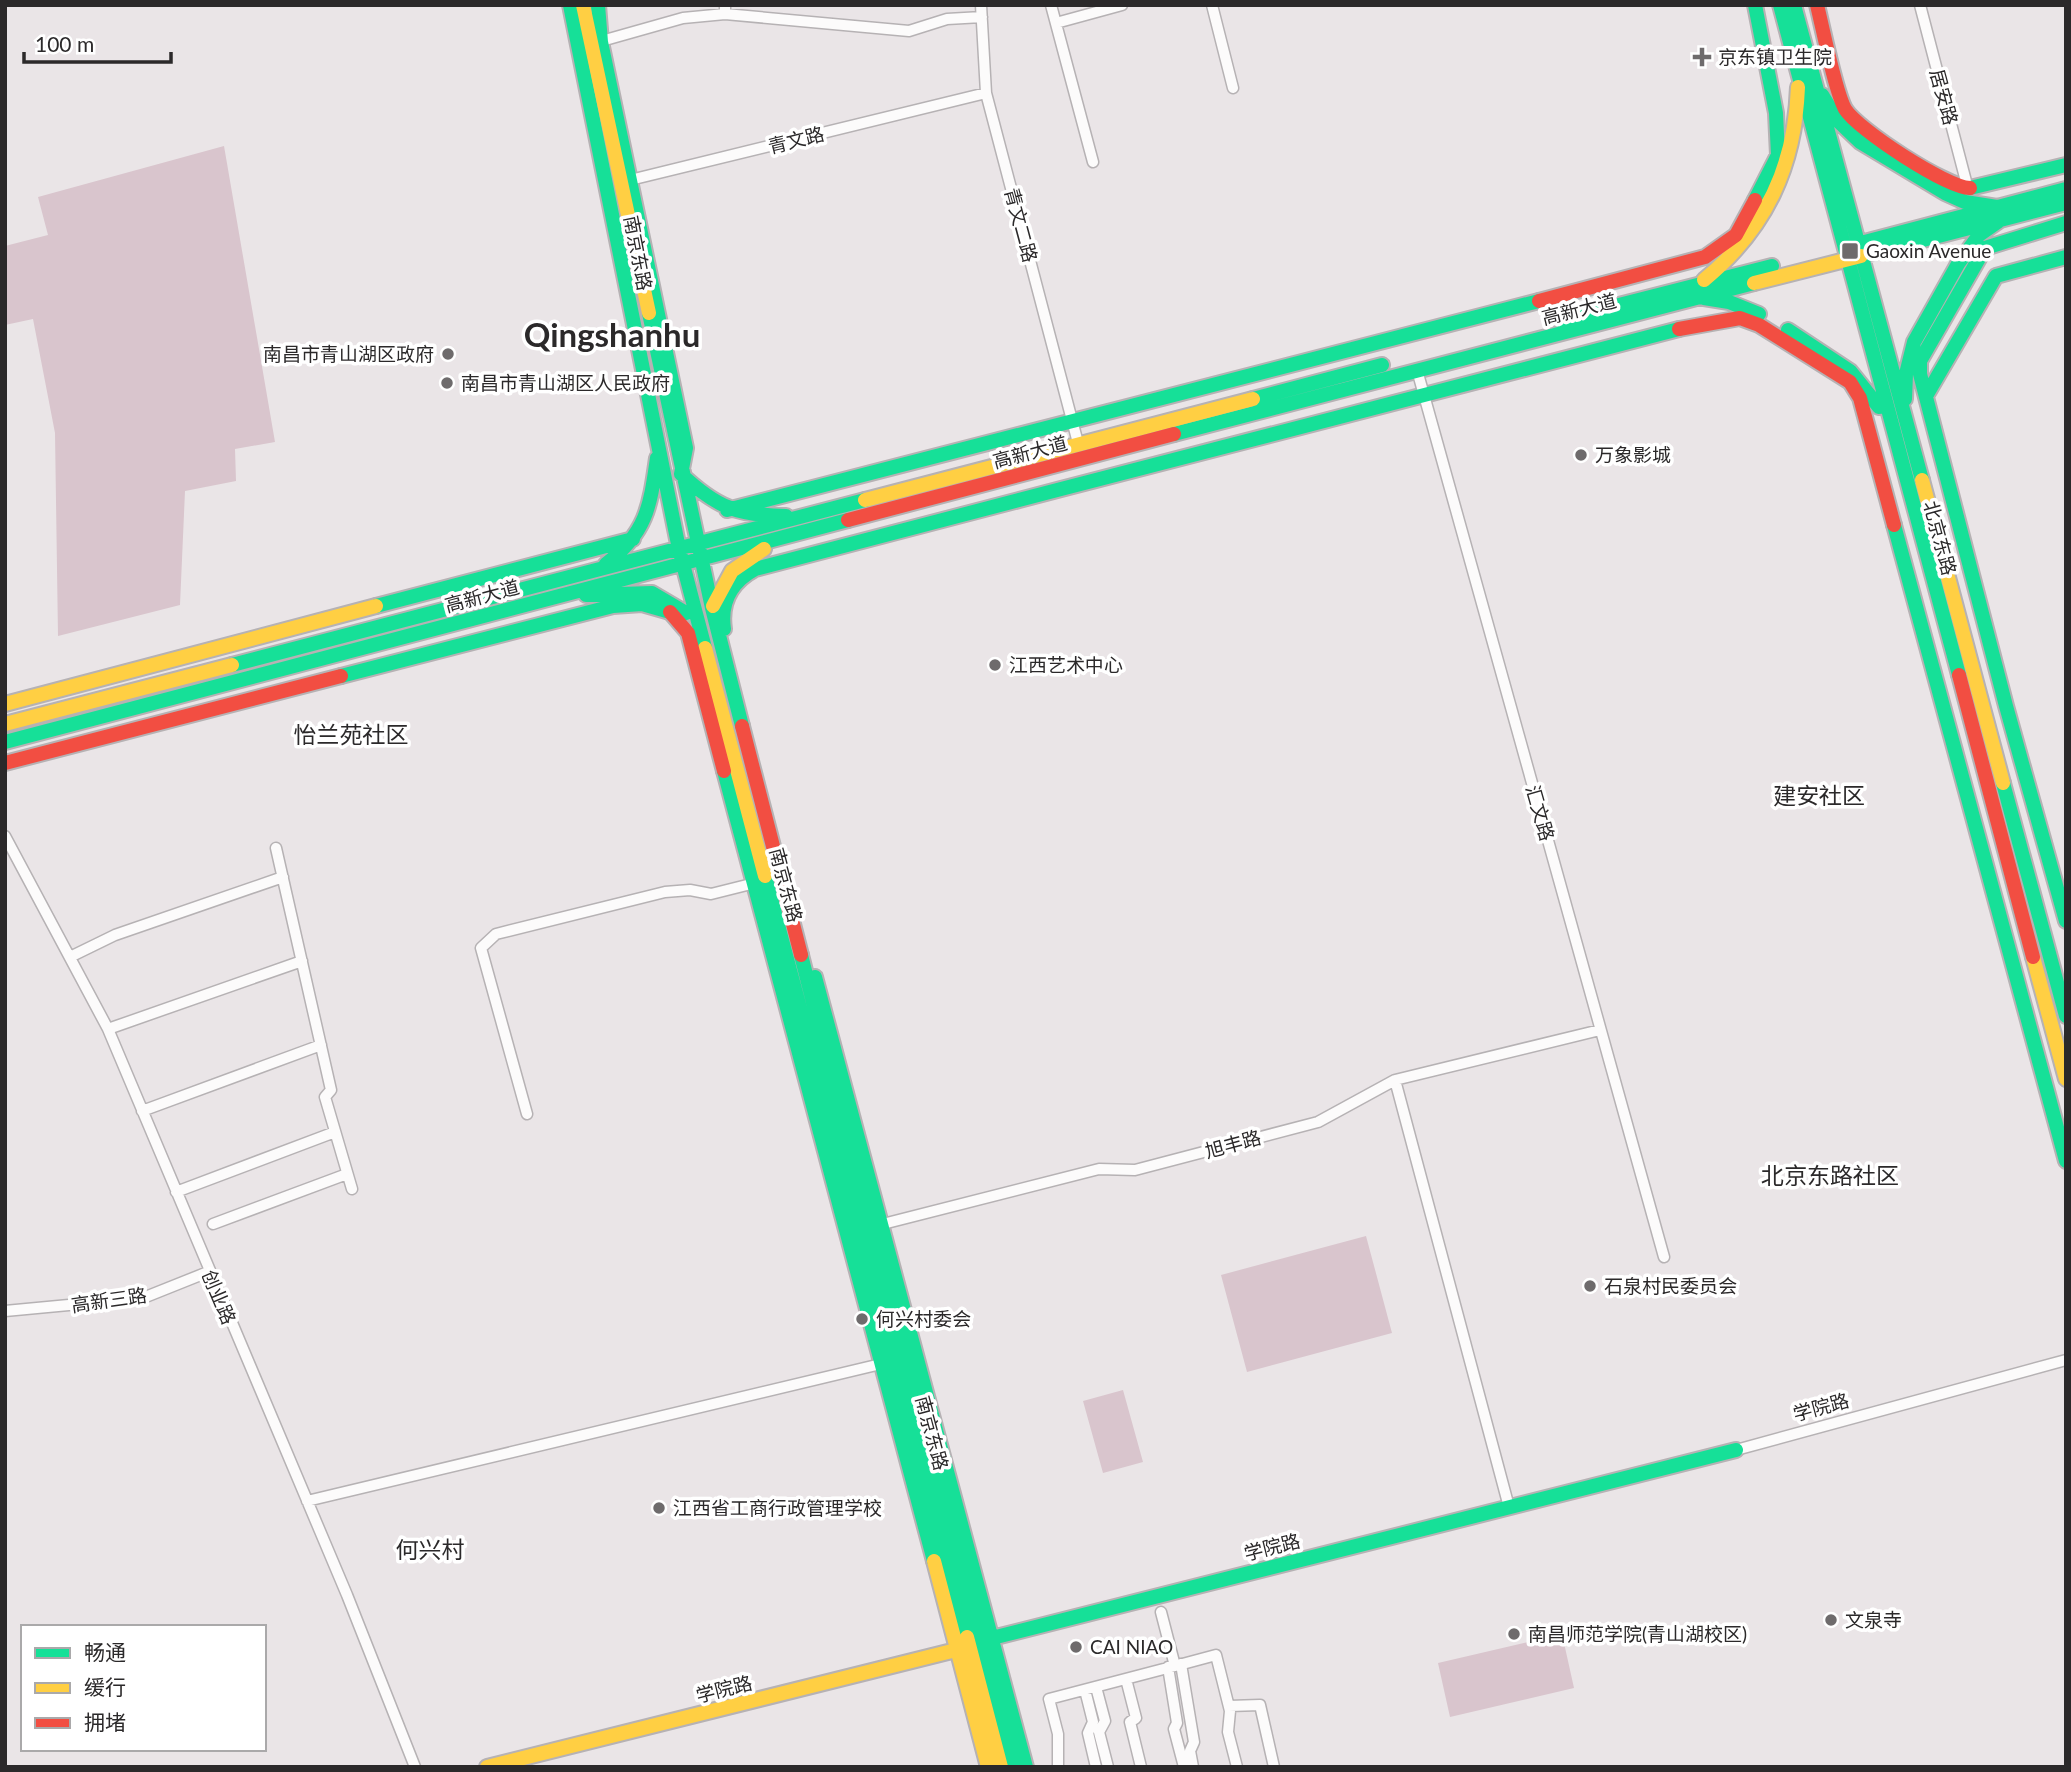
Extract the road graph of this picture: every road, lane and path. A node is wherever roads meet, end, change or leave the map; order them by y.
1 (562, 5) edge
2 (570, 5) edge
3 (583, 5) edge
4 (598, 5) edge
5 (981, 5) edge
6 (1051, 5) edge
7 (1122, 5) edge
8 (1212, 5) edge
9 (1755, 5) edge
10 (1780, 5) edge
11 (1794, 5) edge
12 (1817, 5) edge
13 (1920, 5) edge
14 (725, 10) edge
15 (982, 17) junction
16 (1056, 23) junction
17 (590, 44) junction
18 (1805, 74) junction
19 (1233, 88) dead end
20 (986, 93) junction
21 (1093, 162) dead end
22 (2066, 165) edge
23 (618, 183) junction
24 (1968, 189) junction
25 (2066, 189) edge
26 (2066, 203) edge
27 (1998, 214) junction
28 (2066, 223) edge
29 (1852, 252) junction
30 (2066, 257) edge
31 (1700, 291) junction
32 (635, 333) junction
33 (1417, 370) junction
34 (1424, 396) junction
35 (1926, 396) junction
36 (1904, 416) junction
37 (1073, 423) junction
38 (1889, 423) junction
39 (1078, 443) junction
40 (659, 450) junction
41 (681, 474) junction
42 (727, 510) junction
43 (798, 516) junction
44 (802, 532) junction
45 (633, 539) junction
46 (699, 551) junction
47 (680, 556) junction
48 (597, 570) junction
49 (560, 596) junction
50 (712, 608) junction
51 (706, 652) junction
52 (715, 686) junction
53 (5, 704) edge
54 (5, 724) edge
55 (716, 738) junction
56 (5, 741) edge
57 (5, 763) edge
58 (5, 836) edge
59 (276, 848) dead end
60 (283, 877) junction
61 (755, 883) junction
62 (2061, 883) edge
63 (2032, 891) junction
64 (2066, 920) edge
65 (72, 956) junction
66 (302, 961) junction
67 (2066, 1016) edge
68 (108, 1029) junction
69 (1600, 1030) junction
70 (321, 1045) junction
71 (2066, 1079) edge
72 (1395, 1080) junction
73 (142, 1111) junction
74 (527, 1114) dead end
75 (335, 1132) junction
76 (2066, 1161) edge
77 (347, 1174) junction
78 (352, 1189) dead end
79 (176, 1192) junction
80 (212, 1224) dead end
81 (870, 1228) junction
82 (1664, 1257) dead end
83 (208, 1272) junction
84 (5, 1311) edge
85 (2066, 1360) edge
86 (887, 1363) junction
87 (1736, 1450) joint
88 (307, 1501) junction
89 (1509, 1507) junction
90 (1161, 1612) dead end
91 (974, 1643) junction
92 (1175, 1666) junction
93 (1126, 1679) junction
94 (1096, 1686) junction
95 (1085, 1690) junction
96 (1229, 1706) junction
97 (415, 1767) edge
98 (487, 1767) edge
99 (988, 1767) edge
100 (1001, 1767) edge
101 (1013, 1767) edge
102 (1026, 1767) edge
103 (1058, 1767) edge
104 (1096, 1767) edge
105 (1108, 1767) edge
106 (1141, 1767) edge
107 (1184, 1767) edge
108 (1194, 1767) edge
109 (1237, 1767) edge
110 (1274, 1767) edge

1 - 32 main road
2 - 17 main road, 南京东路
3 - 17 main road, 南京东路
4 - 17 main road
5 - 15 street, 青文二路
6 - 16 street
7 - 16 street
8 - 19 street
9 - 37 main road
10 - 18 main road, 北京东路
11 - 18 main road, 北京东路
12 - 24 main road
13 - 24 street, 居安路
14 - 15 street
14 - 17 street
15 - 20 street, 青文二路
16 - 21 street
17 - 23 main road, 南京东路
17 - 23 main road
18 - 27 main road
18 - 29 main road, 北京东路
18 - 31 main road
20 - 23 street, 青文路
20 - 37 street, 青文二路
22 - 24 main road
23 - 32 main road, 南京东路
23 - 41 main road, 南京东路
25 - 27 main road, 高新大道
26 - 27 main road, 高新大道
27 - 29 main road, 高新大道
27 - 36 main road
28 - 35 main road
29 - 31 main road, 高新大道
29 - 36 main road, 北京东路
29 - 38 main road, 北京东路
30 - 35 main road
31 - 33 main road, 高新大道
31 - 38 main road
31 - 39 main road, 高新大道
32 - 40 main road, 南京东路
33 - 34 street, 汇文路
33 - 44 main road, 高新大道
34 - 69 street, 汇文路
34 - 76 main road
34 - 81 main road
35 - 62 main road
36 - 63 main road, 北京东路
37 - 39 street, 青文二路
37 - 42 main road
38 - 71 main road, 北京东路
39 - 43 main road, 高新大道
40 - 45 main road
40 - 47 main road, 南京东路
41 - 42 main road
41 - 46 main road, 南京东路
42 - 43 main road
43 - 46 main road, 高新大道
44 - 46 main road, 高新大道
44 - 50 main road
45 - 48 main road
45 - 53 main road
46 - 47 main road, 高新大道
46 - 50 main road, 南京东路
47 - 48 main road, 高新大道
47 - 49 main road, 高新大道
47 - 51 main road, 南京东路
48 - 54 main road, 高新大道
49 - 51 main road
49 - 56 main road, 高新大道
50 - 81 main road, 南京东路
51 - 52 main road, 南京东路
52 - 55 street
52 - 81 main road, 南京东路
55 - 57 main road
55 - 61 main road
58 - 65 street, 创业路
59 - 60 street
60 - 65 street
60 - 66 street
61 - 74 street
61 - 86 main road
62 - 63 main road
62 - 64 main road
63 - 67 main road, 北京东路
65 - 68 street, 创业路
66 - 68 street
66 - 70 street
68 - 73 street, 创业路
69 - 72 street, 旭丰路
69 - 82 street, 汇文路
70 - 73 street
70 - 75 street
72 - 81 street, 旭丰路
72 - 89 street
73 - 79 street, 创业路
75 - 77 street
75 - 79 street
77 - 78 street
77 - 80 street
79 - 83 street, 创业路
81 - 86 main road, 南京东路
81 - 91 main road, 南京东路
83 - 84 street, 高新三路
83 - 88 street, 创业路
85 - 87 street, 学院路
86 - 88 street
86 - 91 main road, 南京东路
87 - 89 main road, 学院路
88 - 97 street, 创业路
89 - 91 main road, 学院路
90 - 92 street
91 - 98 main road, 学院路
91 - 99 main road
91 - 100 main road, 南京东路
91 - 101 main road, 南京东路
91 - 102 main road
92 - 93 street
92 - 96 street
92 - 107 street
92 - 108 street
93 - 94 street
93 - 106 street
94 - 95 street
94 - 105 street
95 - 103 street
95 - 104 street
96 - 109 street
96 - 110 street

